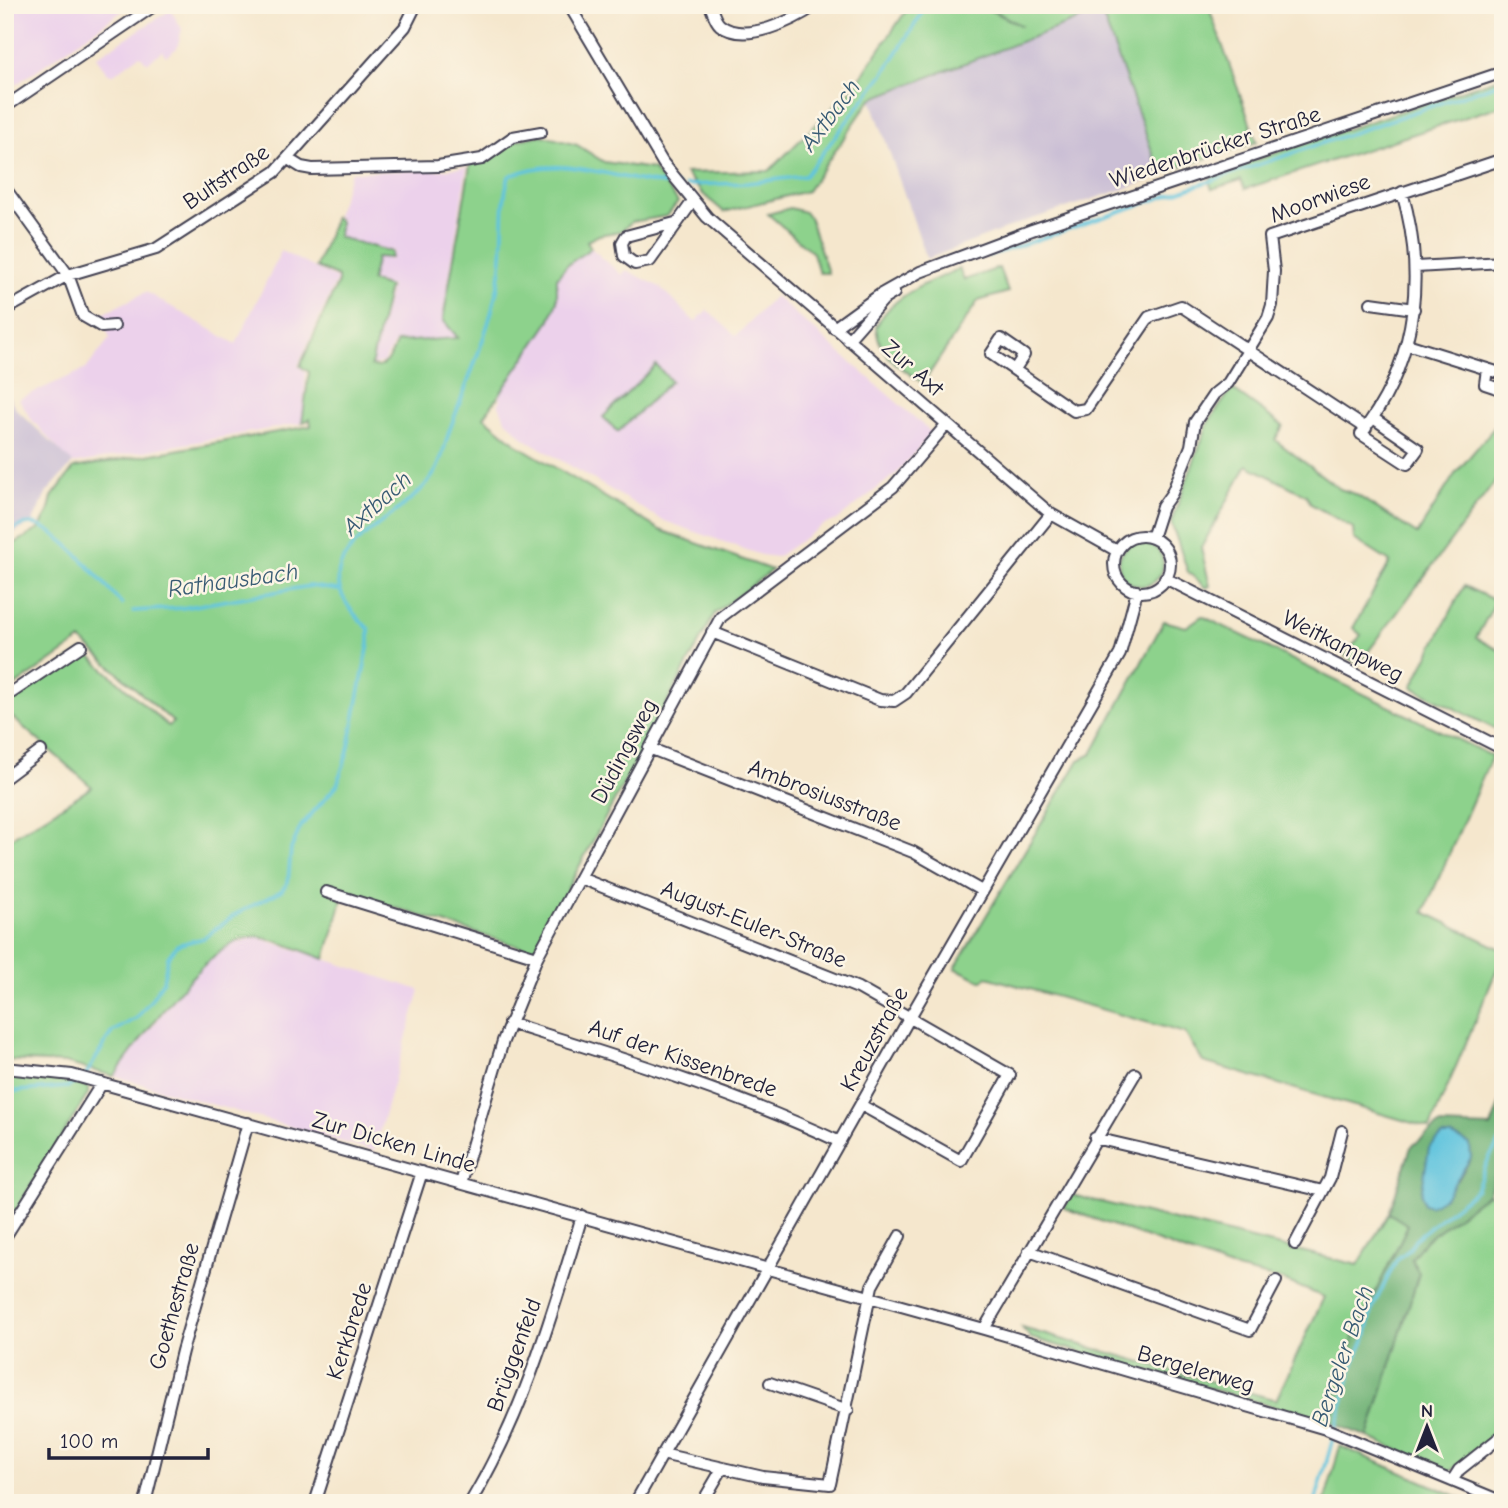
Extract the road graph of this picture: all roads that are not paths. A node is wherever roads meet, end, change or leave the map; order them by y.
1 (155, 5) edge
2 (416, 5) edge
3 (569, 5) edge
4 (710, 5) edge
5 (816, 5) edge
6 (1503, 72) edge
7 (5, 107) edge
8 (541, 132) dead end
9 (288, 159) junction
10 (1503, 159) edge
11 (5, 188) edge
12 (1402, 192) junction
13 (693, 201) junction
14 (676, 223) junction
15 (1503, 261) edge
16 (942, 265) junction
17 (1416, 267) junction
18 (68, 275) junction
19 (1371, 303) dead end
20 (1414, 309) junction
21 (5, 310) edge
22 (114, 326) dead end
23 (834, 328) junction
24 (848, 340) junction
25 (1407, 344) junction
26 (1249, 351) junction
27 (1015, 369) dead end
28 (1487, 369) junction
29 (1503, 374) edge
30 (1503, 390) edge
31 (1369, 423) junction
32 (946, 425) junction
33 (1051, 514) junction
34 (1152, 538) junction
35 (1117, 551) junction
36 (1166, 578) junction
37 (1137, 591) junction
38 (712, 632) junction
39 (81, 646) dead end
40 (5, 697) edge
41 (649, 748) junction
42 (1503, 750) edge
43 (41, 751) dead end
44 (5, 778) edge
45 (580, 878) junction
46 (982, 891) junction
47 (326, 892) dead end
48 (537, 957) junction
49 (910, 1017) junction
50 (509, 1023) junction
51 (5, 1068) edge
52 (1135, 1074) dead end
53 (102, 1083) junction
54 (861, 1105) junction
55 (248, 1123) junction
56 (1342, 1131) dead end
57 (1095, 1138) junction
58 (839, 1142) junction
59 (422, 1172) junction
60 (461, 1183) junction
61 (1323, 1191) junction
62 (582, 1216) junction
63 (900, 1236) dead end
64 (5, 1237) edge
65 (1295, 1244) dead end
66 (1029, 1251) junction
67 (769, 1269) junction
68 (1276, 1280) dead end
69 (869, 1300) junction
70 (985, 1329) junction
71 (770, 1382) dead end
72 (848, 1410) junction
73 (1503, 1435) edge
74 (663, 1454) junction
75 (722, 1469) junction
76 (1452, 1480) junction
77 (1503, 1502) edge
78 (145, 1503) edge
79 (315, 1503) edge
80 (470, 1503) edge
81 (635, 1503) edge
82 (702, 1503) edge

1 - 7 street
2 - 9 street, Bultstraße
3 - 13 street, Zur Axt
4 - 5 street
6 - 16 street, Wiedenbrücker Straße
8 - 9 street
9 - 18 street, Bultstraße
10 - 12 street, Moorwiese
11 - 18 street
12 - 17 street
12 - 26 street, Moorwiese
13 - 14 street
13 - 23 street, Zur Axt
14 - 14 street
15 - 17 street
16 - 23 street, Wiedenbrücker Straße
16 - 24 street, Wiedenbrücker Straße
17 - 20 street
18 - 21 street, Bultstraße
18 - 22 street
19 - 20 street
20 - 25 street
23 - 24 street, Zur Axt
24 - 32 street, Zur Axt
25 - 28 street
25 - 31 street
26 - 27 street
26 - 31 street
26 - 34 street, Moorwiese
28 - 29 street
28 - 30 street
31 - 31 street
32 - 33 street, Zur Axt
32 - 38 street, Düdingsweg
33 - 35 street, Zur Axt
33 - 38 street
34 - 35 street
34 - 36 street
35 - 37 street
36 - 37 street
36 - 42 street, Weitkampweg
37 - 46 street, Kreuzstraße
38 - 41 street, Düdingsweg
39 - 40 street
41 - 45 street, Düdingsweg
41 - 46 street, Ambrosiusstraße
43 - 44 street
45 - 48 street, Düdingsweg
45 - 49 street, August-Euler-Straße
46 - 49 street, Kreuzstraße
47 - 48 street
48 - 50 street, Düdingsweg
49 - 54 street, Kreuzstraße
49 - 54 street, August-Euler-Straße
50 - 58 street, Auf der Kissenbrede
50 - 60 street, Düdingsweg
51 - 53 street, Zur Dicken Linde
52 - 57 street
53 - 55 street, Zur Dicken Linde
53 - 64 street
54 - 58 street, Kreuzstraße
55 - 59 street, Zur Dicken Linde
55 - 78 street, Goethestraße
56 - 61 street
57 - 61 street
57 - 66 street
58 - 67 street, Kreuzstraße
59 - 60 street, Zur Dicken Linde
59 - 79 street, Kerkbrede
60 - 62 street, Zur Dicken Linde
61 - 65 street
62 - 67 street, Zur Dicken Linde
62 - 80 street, Brüggenfeld
63 - 69 street
66 - 68 street
66 - 70 street
67 - 69 street, Bergelerweg
67 - 74 street, Kreuzstraße
69 - 70 street, Bergelerweg
69 - 72 street
70 - 76 street, Bergelerweg
71 - 72 street
72 - 75 street
73 - 76 street
74 - 75 street
74 - 81 street, Kreuzstraße
75 - 82 street
76 - 77 street, Bergelerweg

